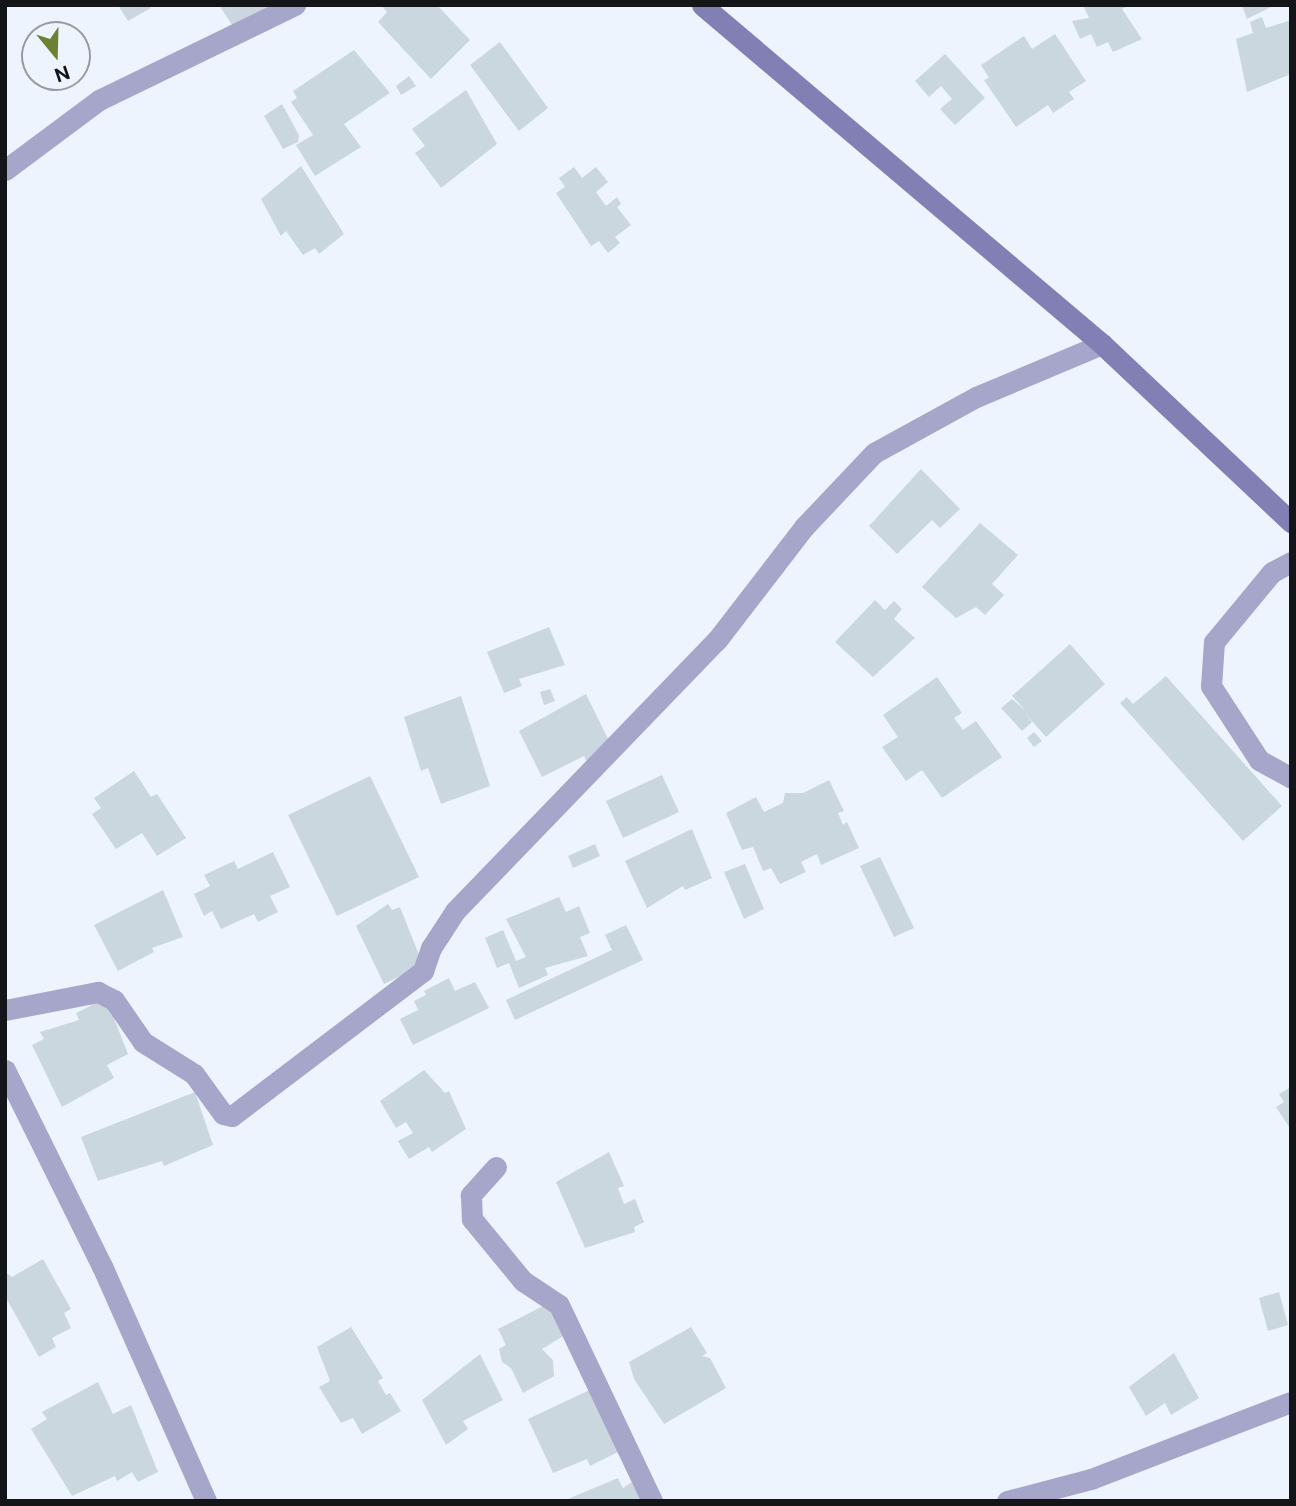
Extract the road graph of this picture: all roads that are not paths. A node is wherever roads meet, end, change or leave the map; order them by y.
1 (295, 5) edge
2 (702, 5) edge
3 (5, 170) edge
4 (1102, 344) junction
5 (1291, 522) edge
6 (1291, 562) edge
7 (1291, 778) edge
8 (5, 1010) edge
9 (5, 1070) edge
10 (496, 1167) dead end
11 (1291, 1402) edge
12 (206, 1501) edge
13 (652, 1501) edge
14 (1007, 1501) edge

1 - 3 street
2 - 4 main road
4 - 5 main road
4 - 8 street
6 - 7 street
9 - 12 street
10 - 13 street
11 - 14 street

